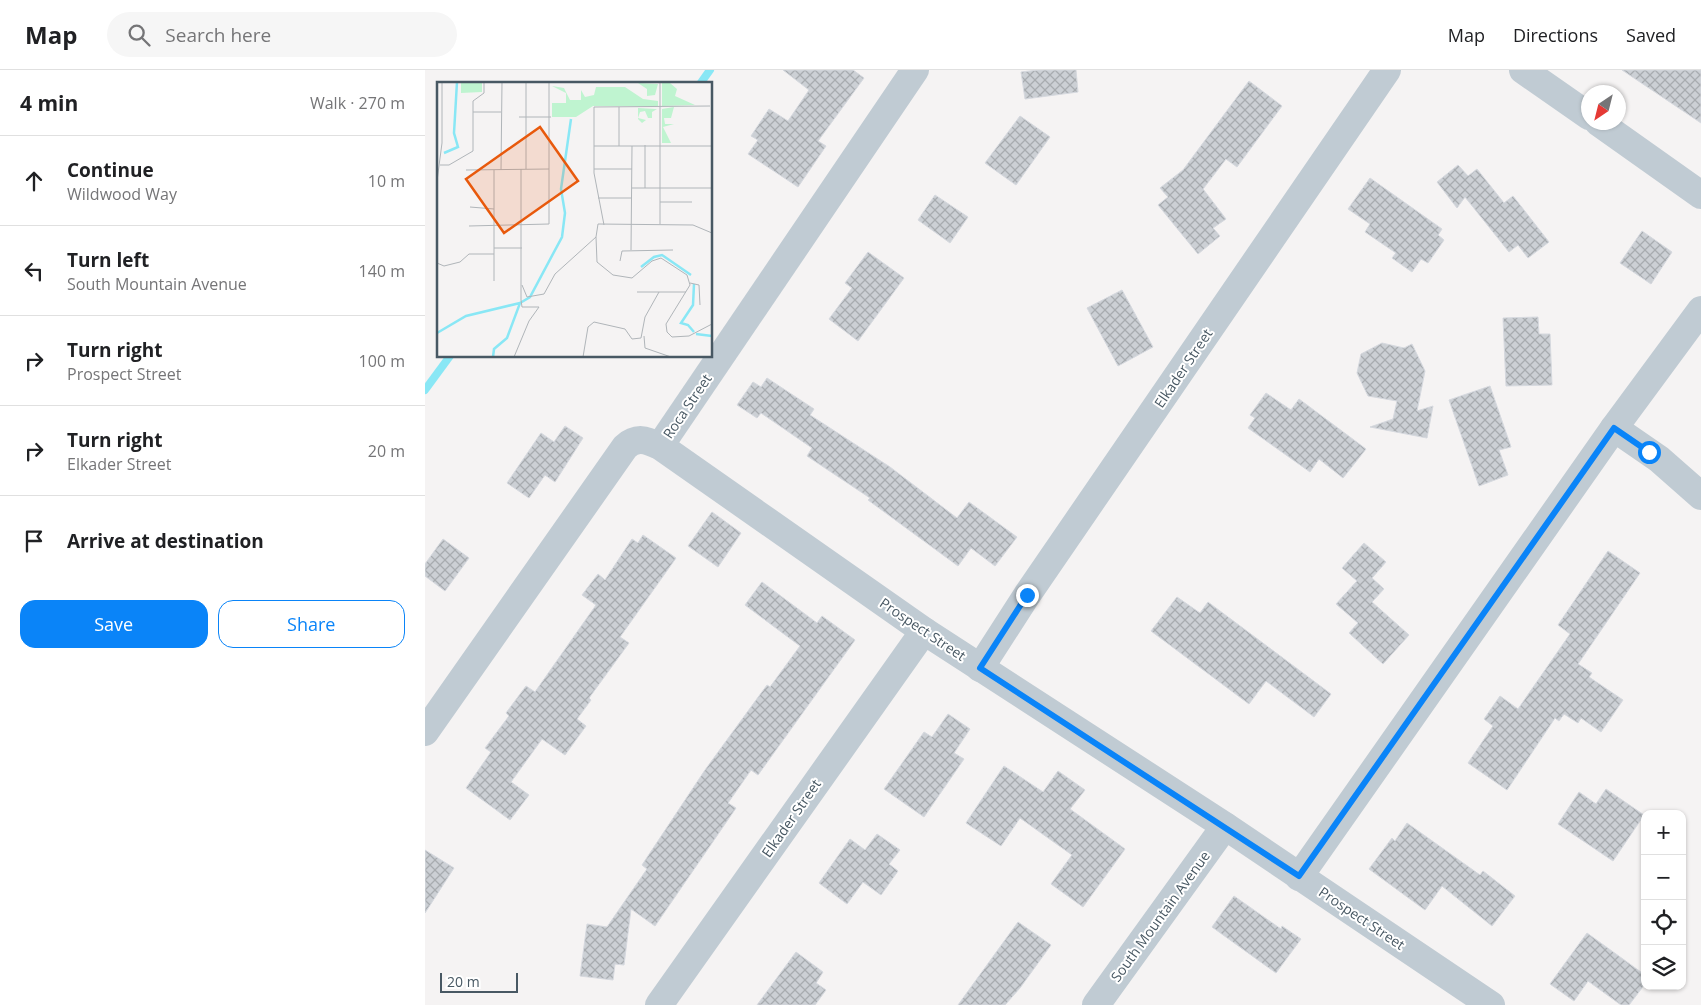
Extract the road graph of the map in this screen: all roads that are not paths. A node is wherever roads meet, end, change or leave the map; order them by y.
1 (915, 70) edge
2 (1387, 70) edge
3 (1523, 70) edge
4 (1581, 110) edge
5 (1609, 130) edge
6 (1701, 195) edge
7 (1701, 310) edge
8 (1614, 428) junction
9 (660, 446) junction
10 (1701, 496) edge
11 (924, 630) junction
12 (980, 668) junction
13 (425, 732) edge
14 (1225, 826) junction
15 (1299, 876) junction
16 (659, 1005) edge
17 (1096, 1005) edge
18 (1491, 1005) edge

1 - 9 street, Roca Street
2 - 12 street, Elkader Street
3 - 4 street
5 - 6 street
7 - 8 street
8 - 10 street
8 - 15 street
9 - 11 street, Prospect Street
9 - 13 street, Roca Street
11 - 12 street, Prospect Street
11 - 16 street, Elkader Street
12 - 14 street, Prospect Street
14 - 15 street, Prospect Street
14 - 17 street, South Mountain Avenue
15 - 18 street, Prospect Street

